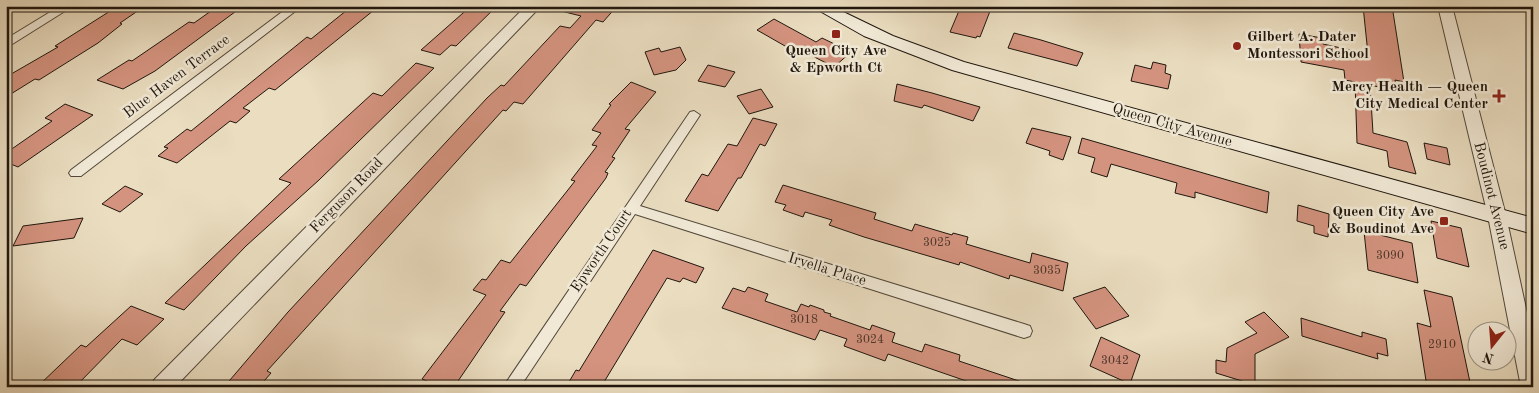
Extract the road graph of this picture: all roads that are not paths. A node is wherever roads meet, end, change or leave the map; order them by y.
1 (68, 6) edge
2 (297, 6) edge
3 (534, 6) edge
4 (819, 6) edge
5 (1445, 6) edge
6 (6, 44) edge
7 (694, 115) dead end
8 (76, 173) dead end
9 (631, 208) junction
10 (1497, 216) junction
11 (1533, 226) edge
12 (1024, 331) dead end
13 (161, 387) edge
14 (511, 387) edge
15 (1532, 387) edge

1 - 6 street
2 - 8 street, Blue Haven Terrace
3 - 13 street, Ferguson Road
4 - 10 main road, Queen City Avenue
5 - 10 street, Boudinot Avenue
7 - 9 street, Epworth Court
9 - 12 street, Irvella Place
9 - 14 street, Epworth Court
10 - 11 main road, Queen City Avenue
10 - 15 street, Boudinot Avenue

